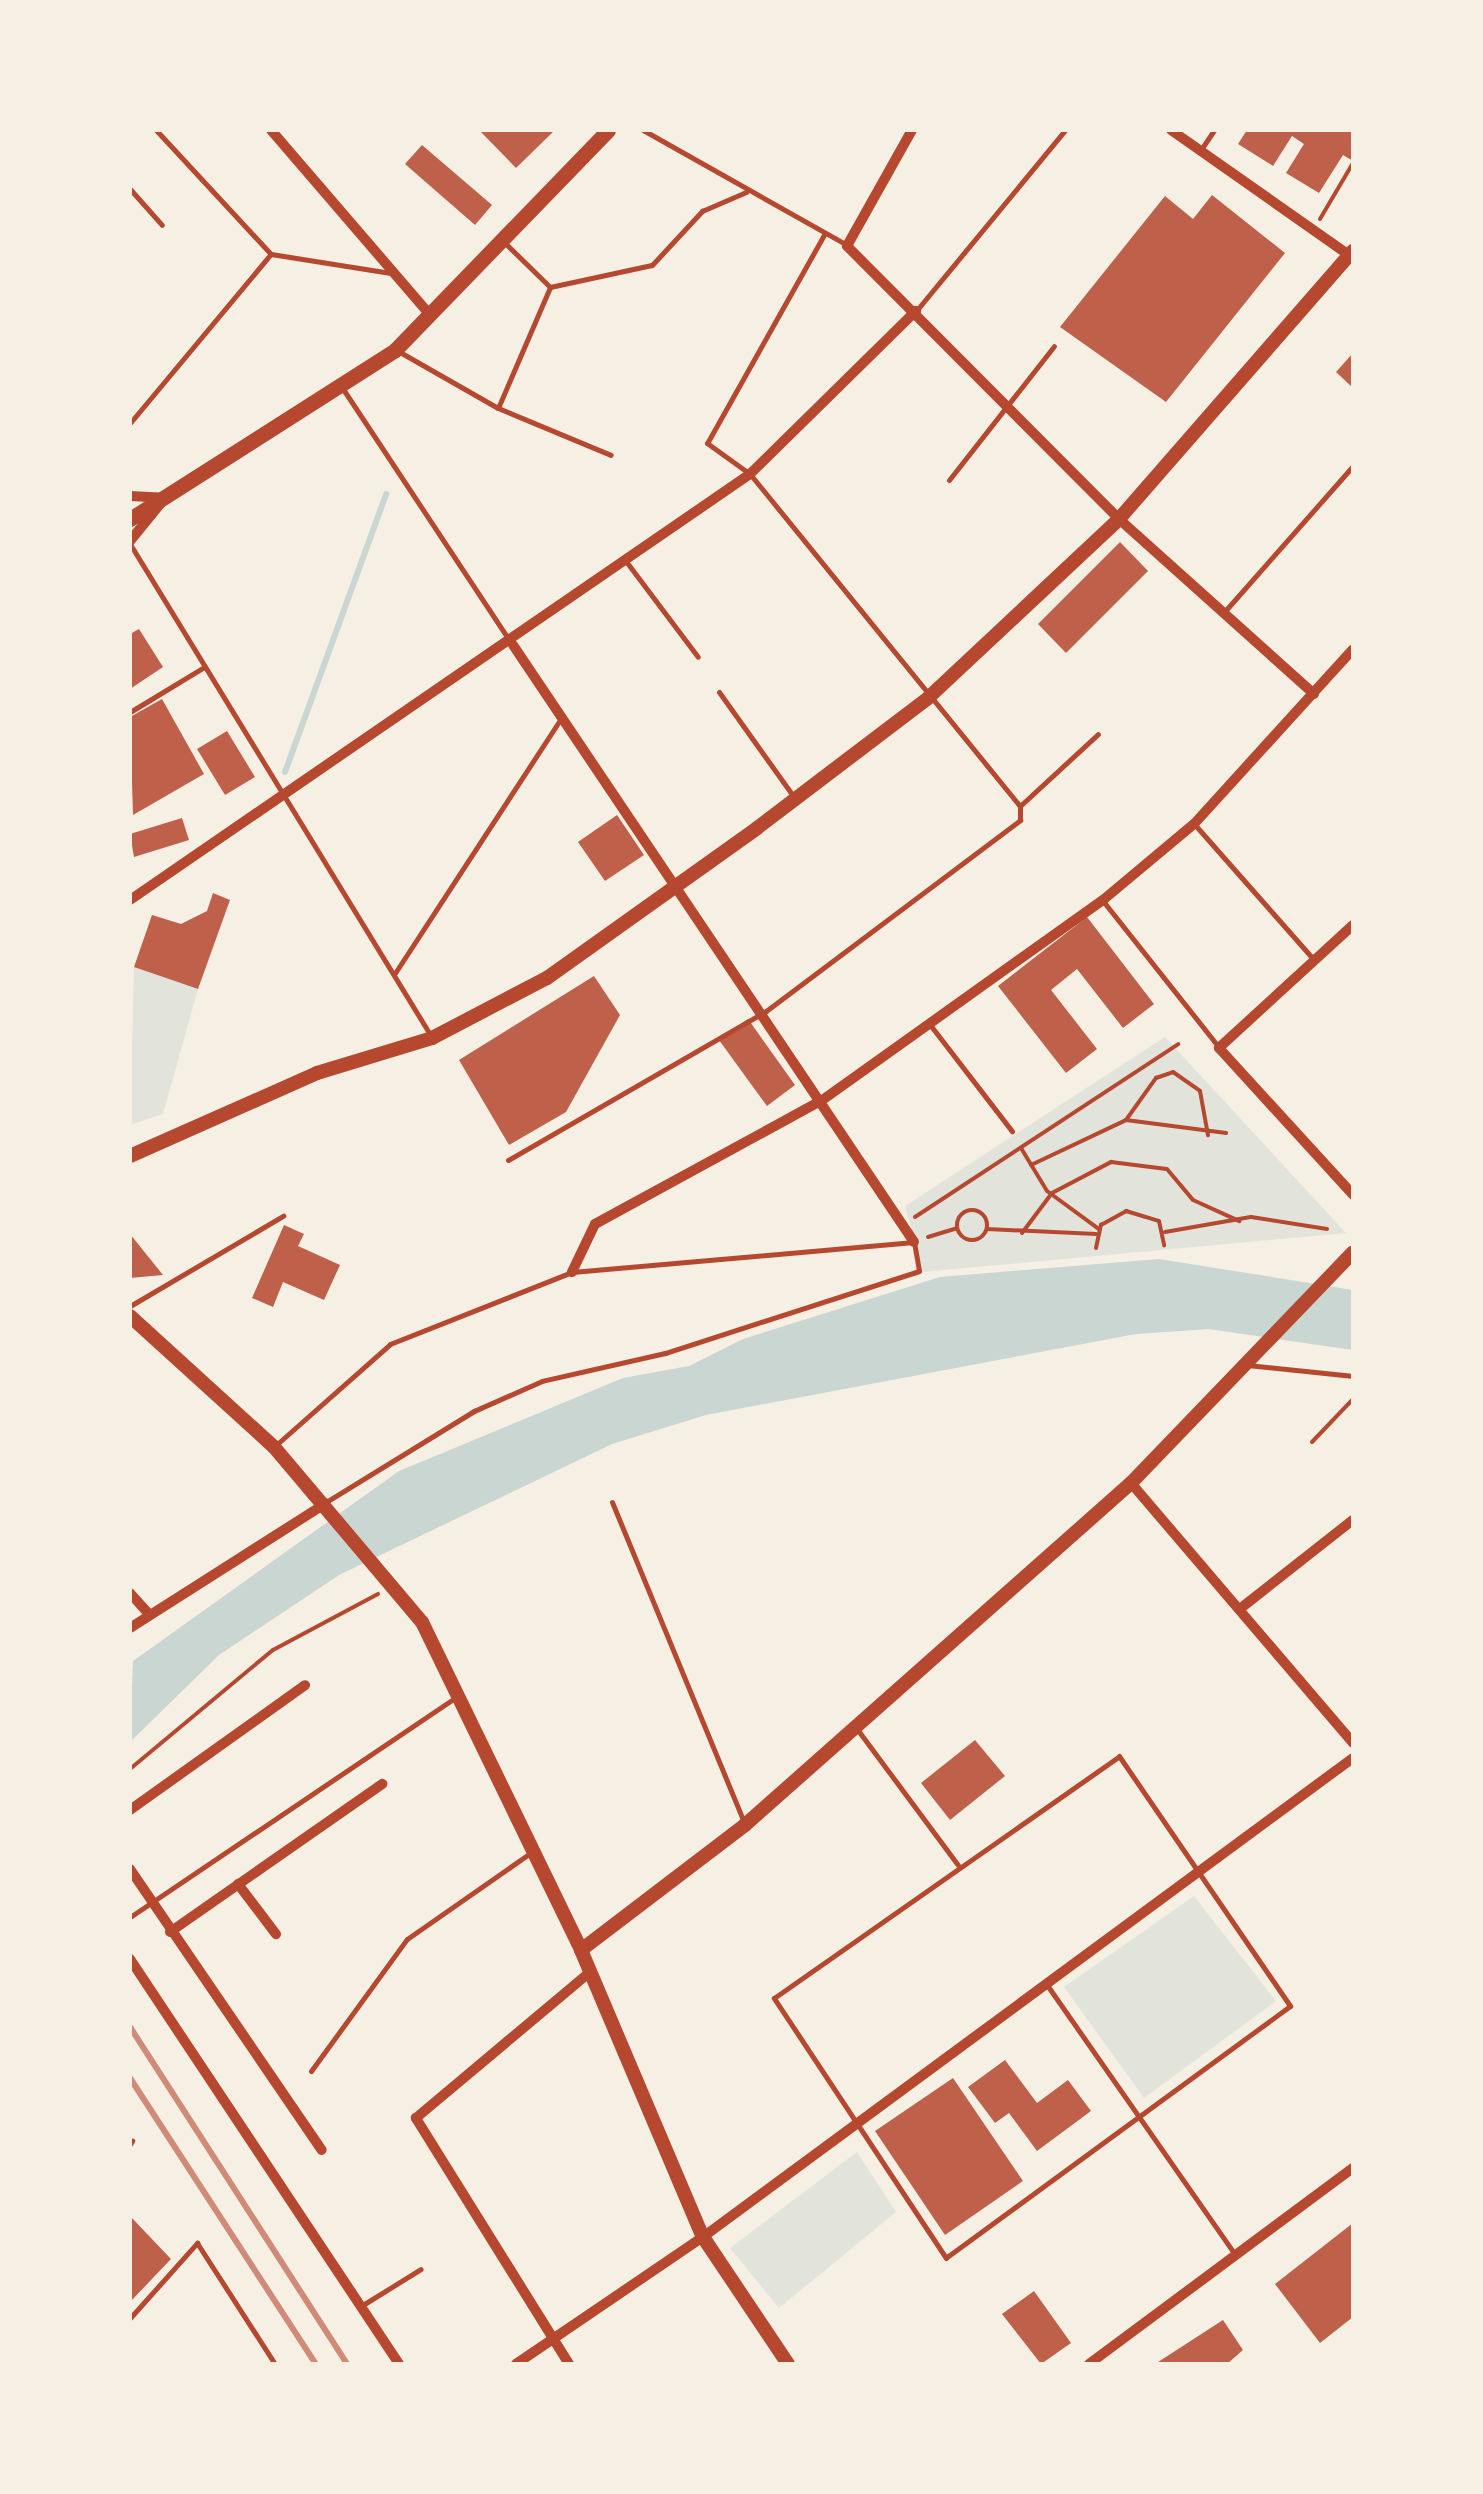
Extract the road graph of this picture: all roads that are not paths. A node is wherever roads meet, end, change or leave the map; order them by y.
1 (156, 130) edge
2 (270, 130) edge
3 (608, 130) edge
4 (642, 130) edge
5 (912, 130) edge
6 (1065, 130) edge
7 (1171, 130) edge
8 (1214, 130) edge
9 (1201, 150) junction
10 (130, 189) edge
11 (746, 192) junction
12 (162, 224) dead end
13 (825, 234) junction
14 (502, 240) junction
15 (848, 246) junction
16 (271, 254) junction
17 (1352, 255) edge
18 (394, 274) junction
19 (550, 288) junction
20 (916, 310) junction
21 (429, 314) junction
22 (1054, 346) dead end
23 (396, 350) junction
24 (341, 386) junction
25 (1004, 402) junction
26 (498, 408) junction
27 (130, 423) edge
28 (611, 455) dead end
29 (1353, 466) edge
30 (750, 474) junction
31 (949, 480) dead end
32 (130, 496) edge
33 (165, 498) junction
34 (130, 519) edge
35 (1120, 519) junction
36 (130, 543) edge
37 (628, 564) junction
38 (1223, 614) junction
39 (513, 645) junction
40 (1353, 649) edge
41 (698, 656) dead end
42 (205, 666) junction
43 (719, 692) dead end
44 (1314, 694) junction
45 (928, 698) junction
46 (130, 712) edge
47 (561, 718) junction
48 (1098, 734) dead end
49 (284, 796) junction
50 (796, 799) junction
51 (1020, 806) junction
52 (1194, 824) junction
53 (678, 882) junction
54 (132, 895) edge
55 (1102, 900) junction
56 (1353, 925) edge
57 (1314, 960) junction
58 (395, 973) junction
59 (766, 1011) junction
60 (930, 1023) junction
61 (432, 1038) junction
62 (1219, 1048) junction
63 (820, 1101) junction
64 (1012, 1131) road end
65 (130, 1156) edge
66 (508, 1160) dead end
67 (1353, 1195) edge
68 (283, 1216) dead end
69 (914, 1242) junction
70 (1353, 1252) edge
71 (572, 1272) junction
72 (130, 1306) edge
73 (130, 1316) edge
74 (1242, 1365) junction
75 (1353, 1376) edge
76 (274, 1447) junction
77 (1131, 1484) junction
78 (326, 1502) junction
79 (612, 1502) dead end
80 (1353, 1520) edge
81 (130, 1593) edge
82 (1241, 1608) junction
83 (149, 1614) junction
84 (130, 1628) edge
85 (305, 1685) dead end
86 (462, 1692) junction
87 (856, 1727) junction
88 (1353, 1743) edge
89 (1353, 1758) edge
90 (382, 1784) dead end
91 (130, 1810) edge
92 (745, 1825) junction
93 (535, 1850) junction
94 (958, 1866) junction
95 (130, 1869) edge
96 (1200, 1874) junction
97 (238, 1884) junction
98 (150, 1903) junction
99 (130, 1917) edge
100 (170, 1932) junction
101 (276, 1934) dead end
102 (581, 1950) junction
103 (130, 1959) edge
104 (589, 1972) junction
105 (1045, 1983) junction
106 (311, 2071) dead end
107 (852, 2120) junction
108 (1143, 2120) junction
109 (322, 2150) dead end
110 (1353, 2168) edge
111 (703, 2238) junction
112 (1234, 2253) junction
113 (422, 2268) dead end
114 (361, 2306) junction
115 (130, 2318) edge
116 (554, 2340) junction
117 (1104, 2353) junction
118 (274, 2364) edge
119 (400, 2364) edge
120 (516, 2364) edge
121 (569, 2364) edge
122 (788, 2364) edge
123 (1089, 2364) edge
124 (1112, 2364) edge

1 - 16 lane
2 - 18 street
3 - 14 main road
4 - 11 lane
5 - 15 street
6 - 20 lane
7 - 9 street
8 - 9 lane
9 - 17 street
10 - 12 lane
11 - 13 lane
11 - 19 lane
13 - 15 lane
13 - 30 lane
14 - 19 lane
14 - 21 main road
15 - 20 street
16 - 18 lane
16 - 27 lane
17 - 35 street
18 - 21 street
19 - 26 lane
20 - 25 street
20 - 30 street
21 - 23 main road
22 - 25 lane
23 - 24 main road
23 - 26 lane
24 - 33 main road
24 - 39 lane
25 - 31 lane
25 - 35 street
26 - 28 lane
29 - 38 lane
30 - 37 street
30 - 45 lane
32 - 33 street
33 - 34 main road
33 - 36 street
35 - 38 street
35 - 45 street
36 - 42 lane
37 - 39 street
37 - 41 lane
38 - 44 street
39 - 47 street
39 - 49 street
40 - 44 street
42 - 46 lane
42 - 49 lane
43 - 50 lane
44 - 52 street
45 - 50 street
45 - 51 lane
47 - 53 street
47 - 58 lane
48 - 51 lane
49 - 54 street
49 - 58 lane
50 - 53 street
51 - 59 lane
52 - 55 street
52 - 57 lane
53 - 59 street
53 - 61 street
55 - 60 street
55 - 62 lane
56 - 57 street
57 - 62 street
58 - 61 lane
59 - 63 street
59 - 66 lane
60 - 63 street
60 - 64 lane
61 - 65 street
62 - 67 street
63 - 69 street
63 - 71 street
68 - 72 lane
69 - 71 lane
69 - 78 lane
70 - 74 street
71 - 76 lane
73 - 76 street
74 - 75 lane
74 - 77 street
76 - 78 street
77 - 82 street
77 - 87 street
78 - 83 street
78 - 86 street
79 - 92 lane
80 - 82 street
81 - 83 street
82 - 88 street
83 - 84 street
85 - 91 street
86 - 93 street
86 - 98 lane
87 - 92 street
87 - 94 lane
89 - 96 street
90 - 97 street
92 - 102 street
93 - 102 street
93 - 106 lane
94 - 96 lane
94 - 107 lane
95 - 98 street
96 - 105 street
96 - 108 lane
97 - 100 street
97 - 101 street
98 - 99 lane
98 - 100 street
100 - 109 street
102 - 104 street
103 - 114 street
104 - 111 street
104 - 116 street
105 - 107 street
105 - 108 lane
107 - 108 lane
107 - 111 street
108 - 112 lane
110 - 112 street
111 - 116 street
111 - 122 street
112 - 117 street
113 - 114 lane
114 - 119 street
115 - 118 lane
116 - 120 street
116 - 121 street
117 - 123 street
117 - 124 lane

